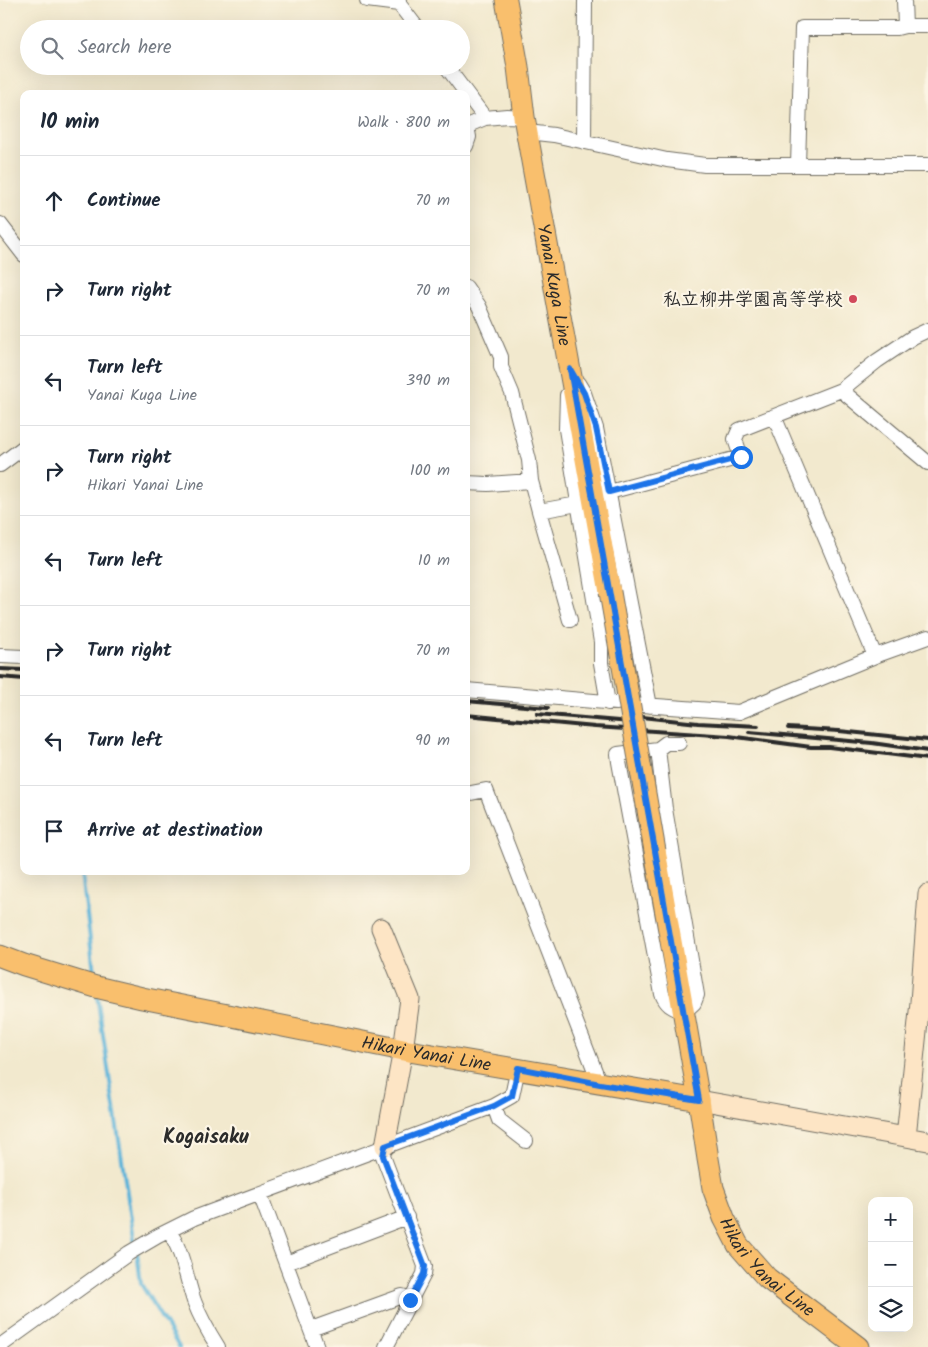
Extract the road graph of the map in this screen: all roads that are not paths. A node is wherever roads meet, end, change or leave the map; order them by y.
1 (367, 0) edge
2 (506, 0) edge
3 (585, 0) edge
4 (904, 0) edge
5 (399, 2) edge
6 (412, 20) edge
7 (905, 26) junction
8 (928, 26) edge
9 (453, 75) edge
10 (464, 90) edge
11 (470, 98) edge
12 (485, 118) junction
13 (525, 124) junction
14 (470, 125) edge
15 (584, 142) junction
16 (798, 165) junction
17 (928, 165) edge
18 (0, 224) edge
19 (20, 250) edge
20 (470, 293) edge
21 (928, 330) edge
22 (570, 369) junction
23 (841, 390) junction
24 (774, 416) junction
25 (20, 450) edge
26 (928, 462) edge
27 (1, 464) edge
28 (531, 481) junction
29 (470, 483) edge
30 (609, 492) junction
31 (578, 504) junction
32 (539, 511) junction
33 (570, 620) dead end
34 (637, 636) junction
35 (928, 637) edge
36 (601, 642) junction
37 (0, 656) edge
38 (875, 656) junction
39 (20, 658) edge
40 (470, 690) edge
41 (608, 703) junction
42 (650, 706) junction
43 (679, 743) dead end
44 (658, 749) junction
45 (470, 793) edge
46 (928, 894) edge
47 (381, 928) dead end
48 (0, 956) edge
49 (924, 1006) edge
50 (684, 1012) junction
51 (403, 1050) junction
52 (518, 1068) junction
53 (600, 1084) junction
54 (699, 1100) junction
55 (494, 1106) junction
56 (906, 1137) junction
57 (526, 1141) dead end
58 (928, 1141) edge
59 (385, 1146) junction
60 (260, 1194) junction
61 (406, 1217) junction
62 (169, 1231) junction
63 (286, 1263) junction
64 (410, 1300) junction
65 (310, 1329) junction
66 (0, 1346) edge
67 (218, 1347) edge
68 (317, 1347) edge
69 (386, 1347) edge
70 (858, 1347) edge

1 - 5 street
2 - 13 main road, Yanai Kuga Line
3 - 15 street
4 - 7 street
5 - 6 street
7 - 8 street
7 - 16 street
9 - 10 street
11 - 12 street
12 - 13 street
12 - 14 street
13 - 15 street
13 - 22 main road, Yanai Kuga Line
15 - 16 street
16 - 17 street
18 - 19 street
20 - 28 street
21 - 23 street
22 - 30 street
22 - 31 street
22 - 50 main road, Yanai Kuga Line, bridge
23 - 24 street
23 - 26 street
24 - 30 street
24 - 38 street
25 - 27 street
28 - 29 street
28 - 32 street
30 - 34 street
31 - 32 street
31 - 36 street
32 - 33 street
34 - 36 street
34 - 42 street
35 - 38 street
36 - 41 street
37 - 39 street
38 - 42 street
40 - 41 street
41 - 42 street
43 - 44 street
44 - 50 street
44 - 50 street
45 - 53 street
46 - 49 street
47 - 51 street
48 - 51 main road, Hikari Yanai Line
49 - 56 street
50 - 54 main road, Yanai Kuga Line
51 - 52 main road, Hikari Yanai Line
51 - 59 street
52 - 53 main road, Hikari Yanai Line
52 - 55 street
53 - 54 main road, Hikari Yanai Line
54 - 56 street
54 - 70 main road, Hikari Yanai Line
55 - 57 street
55 - 59 street
56 - 58 street
59 - 60 street
59 - 61 street
60 - 62 street
60 - 63 street
61 - 63 street
61 - 64 street
62 - 66 street
62 - 67 street
63 - 65 street
64 - 65 street
64 - 69 street
65 - 68 street

